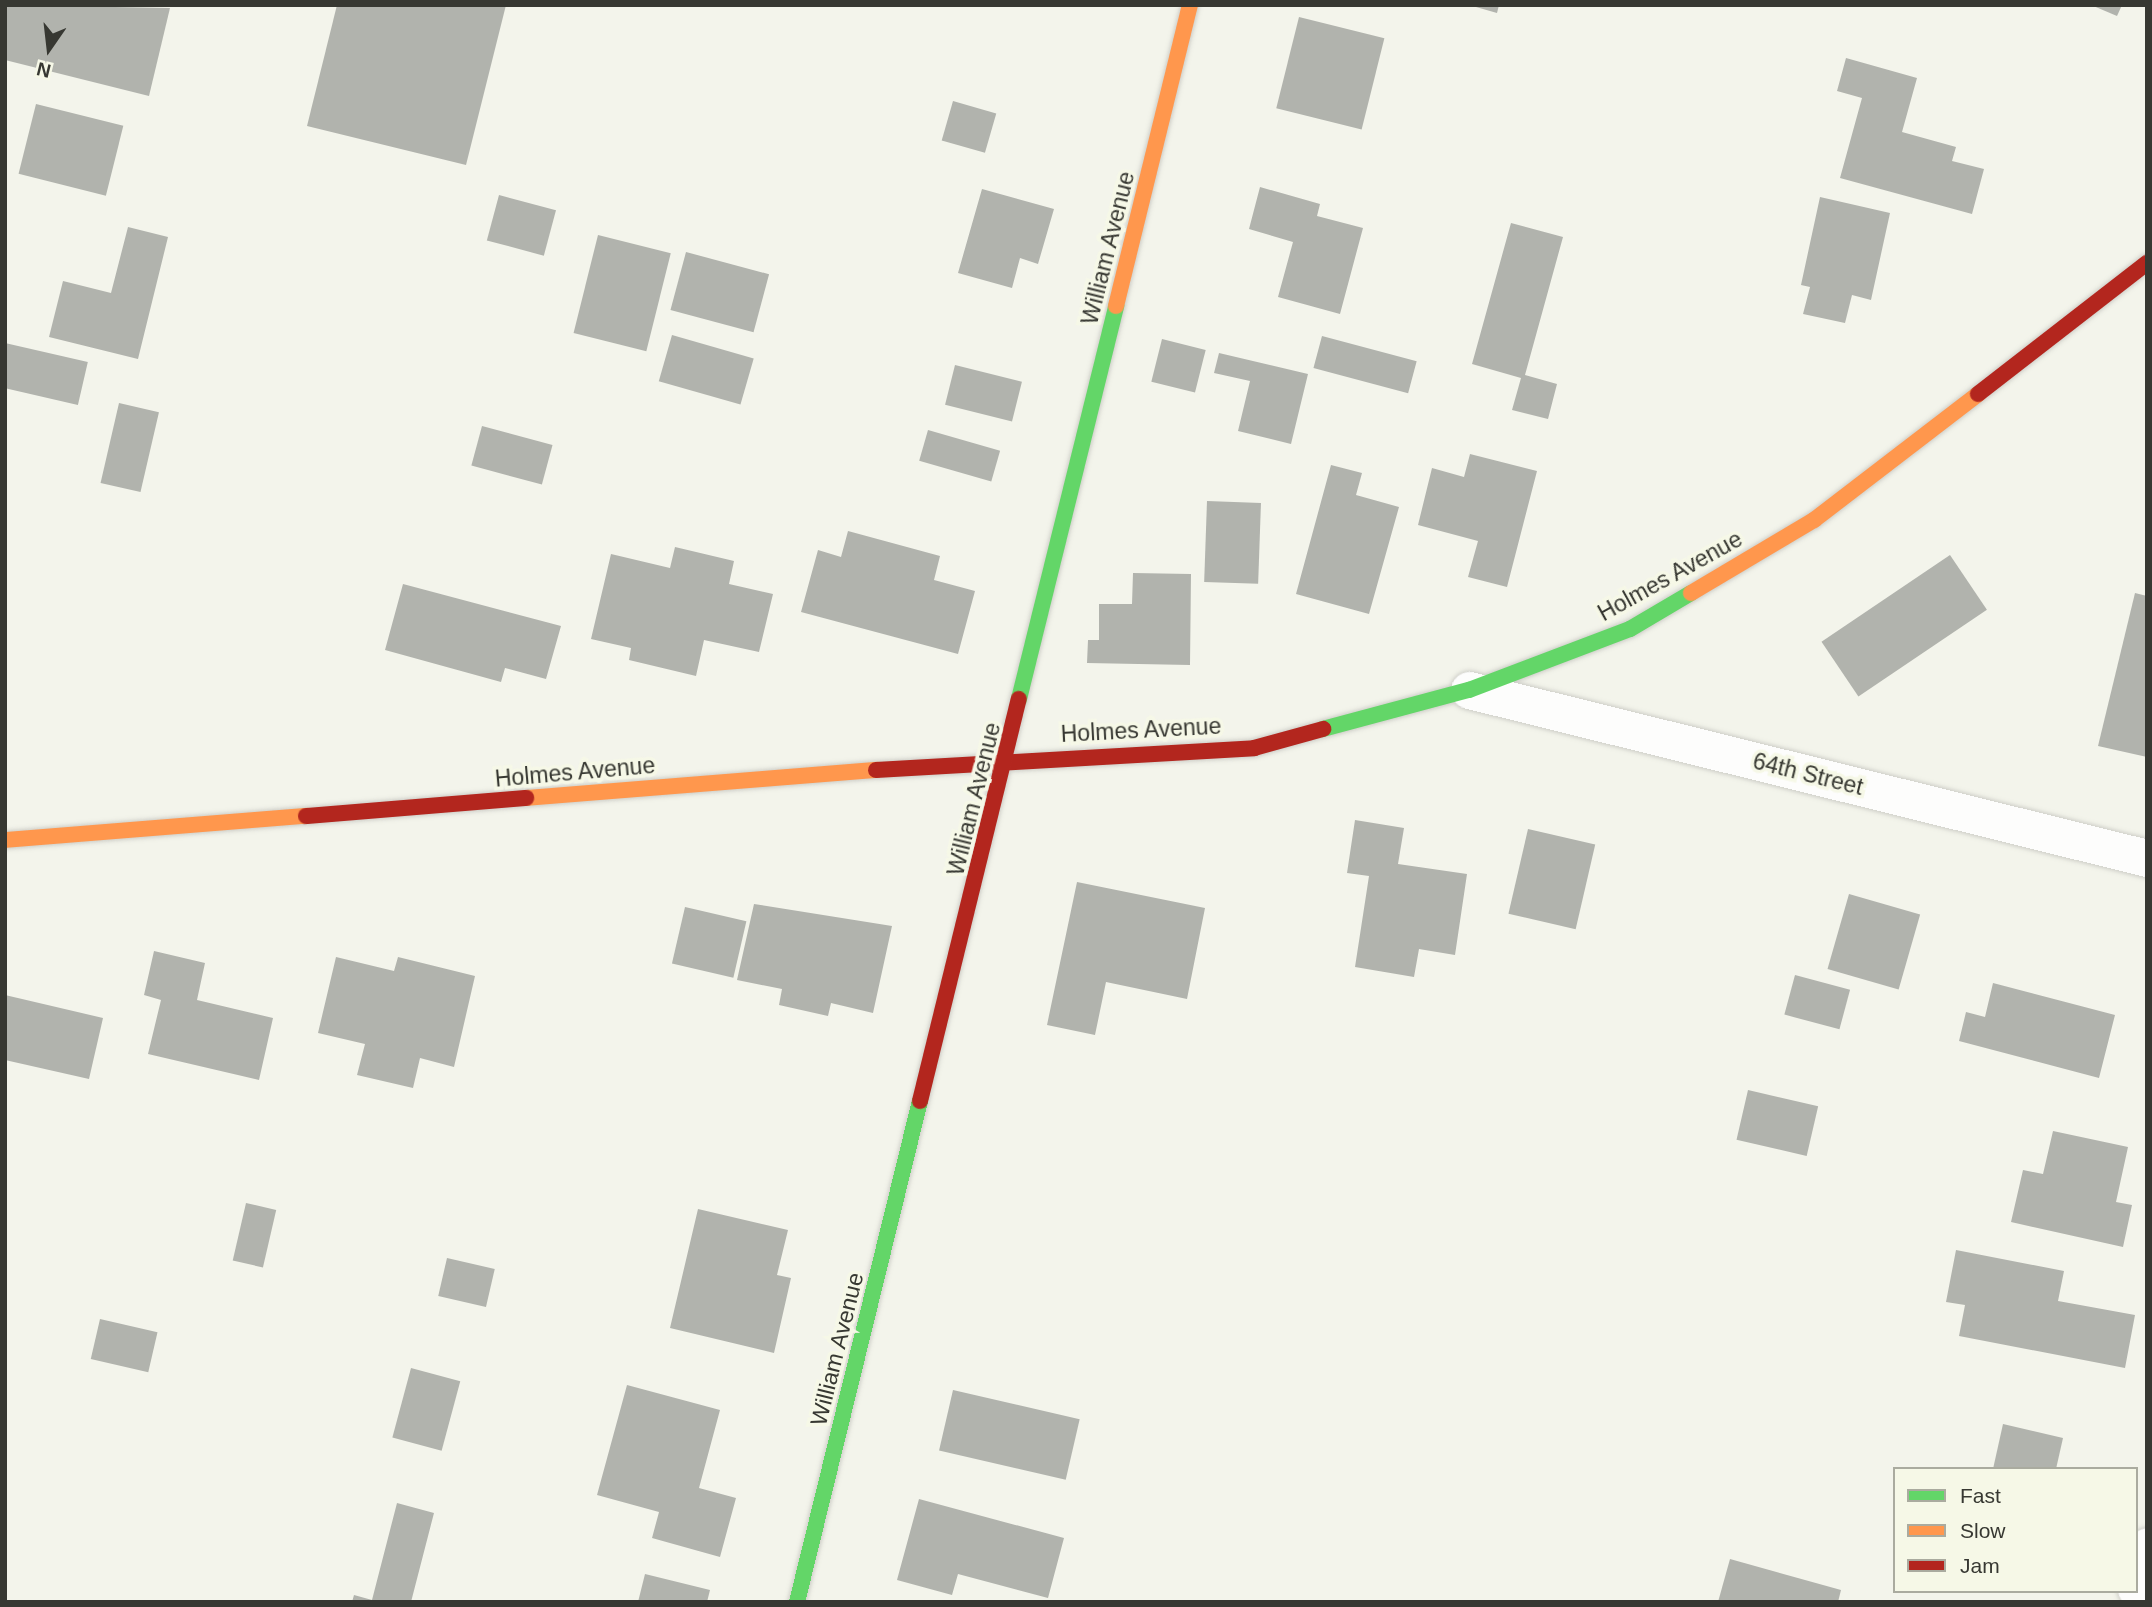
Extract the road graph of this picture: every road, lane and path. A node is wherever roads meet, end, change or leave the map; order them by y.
1 (1190, 5) edge
2 (2147, 263) edge
3 (1469, 690) junction
4 (1007, 760) junction
5 (5, 840) edge
6 (2147, 858) edge
7 (2147, 1546) edge
8 (2138, 1582) edge
9 (797, 1602) edge

1 - 4 street, William Avenue
2 - 3 street, Holmes Avenue
3 - 4 street, Holmes Avenue
3 - 6 street, 64th Street
4 - 5 street, Holmes Avenue
4 - 9 street, William Avenue
7 - 8 street

